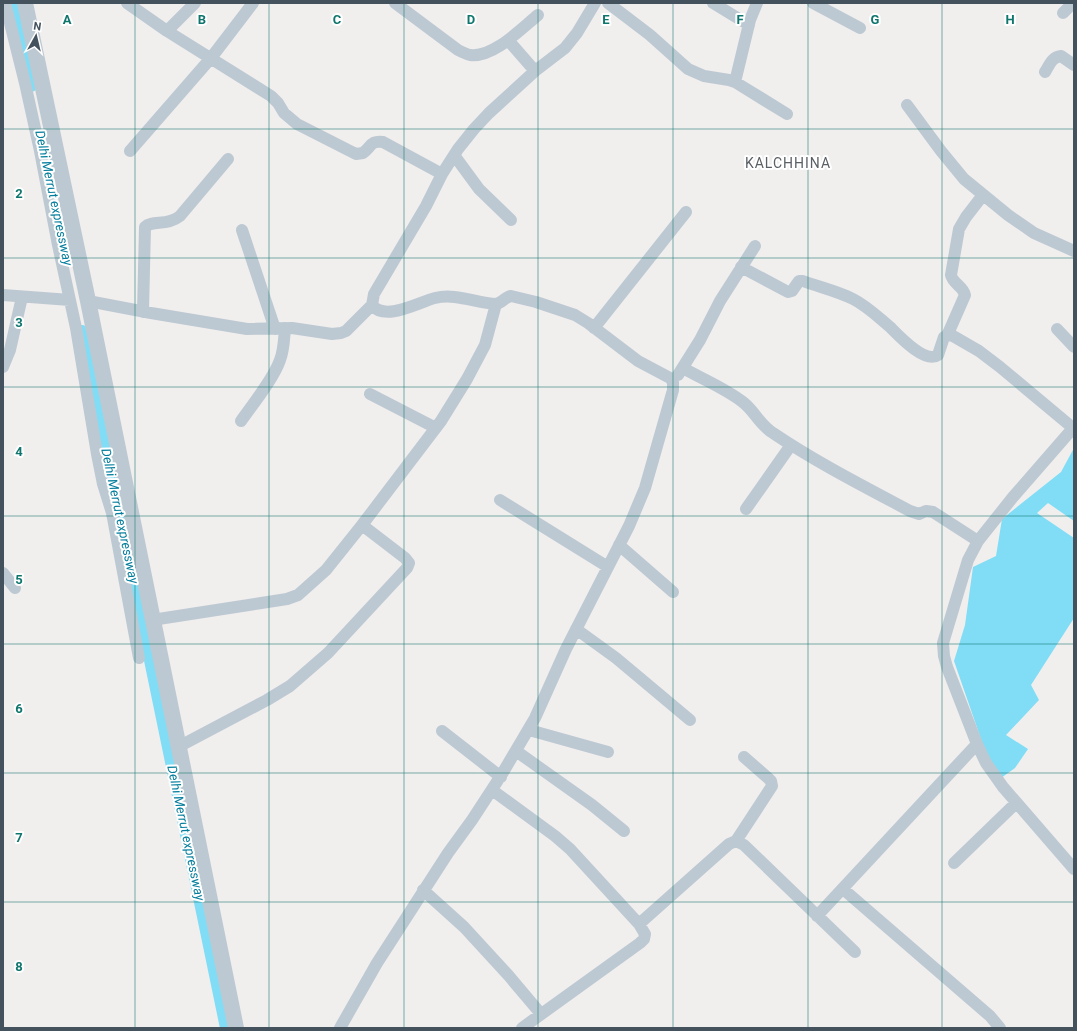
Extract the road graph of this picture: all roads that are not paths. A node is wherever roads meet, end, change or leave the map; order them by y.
1 (5, 3) edge
2 (25, 3) edge
3 (127, 3) edge
4 (195, 3) edge
5 (253, 3) edge
6 (394, 3) edge
7 (595, 3) edge
8 (608, 3) edge
9 (714, 3) edge
10 (758, 3) edge
11 (813, 3) edge
12 (1073, 3) edge
13 (1063, 13) dead end
14 (538, 15) dead end
15 (749, 25) junction
16 (860, 28) dead end
17 (167, 32) junction
18 (508, 40) junction
19 (211, 58) junction
20 (1074, 65) edge
21 (535, 72) junction
22 (1046, 72) dead end
23 (735, 82) junction
24 (907, 105) dead end
25 (787, 114) dead end
26 (130, 151) dead end
27 (454, 155) junction
28 (228, 159) dead end
29 (442, 174) junction
30 (983, 195) junction
31 (686, 212) dead end
32 (511, 220) dead end
33 (242, 230) dead end
34 (755, 246) dead end
35 (1074, 251) edge
36 (741, 267) junction
37 (3, 295) edge
38 (22, 297) junction
39 (70, 300) junction
40 (88, 301) junction
41 (496, 304) junction
42 (372, 305) junction
43 (143, 312) junction
44 (280, 328) junction
45 (594, 328) junction
46 (1057, 330) dead end
47 (947, 336) junction
48 (1074, 347) edge
49 (3, 368) edge
50 (683, 368) junction
51 (673, 382) junction
52 (370, 394) dead end
53 (241, 421) dead end
54 (1074, 427) edge
55 (436, 428) junction
56 (791, 445) junction
57 (500, 500) dead end
58 (746, 509) dead end
59 (362, 525) junction
60 (978, 541) junction
61 (619, 545) junction
62 (608, 567) junction
63 (3, 573) edge
64 (15, 588) dead end
65 (673, 592) dead end
66 (152, 620) junction
67 (576, 629) junction
68 (139, 658) dead end
69 (690, 720) dead end
70 (529, 730) junction
71 (442, 732) dead end
72 (977, 744) junction
73 (178, 747) junction
74 (516, 751) junction
75 (608, 752) dead end
76 (744, 757) dead end
77 (501, 777) junction
78 (492, 790) junction
79 (1016, 803) junction
80 (624, 831) dead end
81 (736, 840) junction
82 (954, 863) dead end
83 (1074, 869) edge
84 (843, 889) junction
85 (423, 890) junction
86 (817, 916) junction
87 (638, 924) junction
88 (855, 952) dead end
89 (541, 1014) junction
90 (236, 1028) edge
91 (340, 1028) edge
92 (522, 1028) edge
93 (1000, 1028) edge

1 - 39 street
2 - 40 street
3 - 17 street
4 - 17 street
5 - 19 street
6 - 18 street
7 - 21 street
8 - 23 street
9 - 15 street
10 - 15 street
11 - 16 street
12 - 13 street
14 - 18 street
15 - 23 street
17 - 19 street
18 - 21 street
19 - 26 street
19 - 29 street
20 - 22 street
21 - 27 street
23 - 25 street
24 - 30 street
27 - 29 street
27 - 32 street
28 - 43 street
29 - 42 street
30 - 35 street
30 - 47 street
31 - 45 street
33 - 44 street
34 - 36 street
36 - 47 street
36 - 50 street
37 - 38 street
38 - 39 street
38 - 49 street
39 - 68 street
40 - 43 street
40 - 66 street
41 - 42 street
41 - 45 street
41 - 55 street
42 - 44 street
43 - 44 street
44 - 53 street
45 - 51 street
46 - 48 street
47 - 54 street
50 - 51 street
50 - 56 street
51 - 61 street
52 - 55 street
54 - 60 street
55 - 59 street
56 - 58 street
56 - 60 street
57 - 62 street
59 - 66 street
59 - 73 street
60 - 72 street
61 - 62 street
61 - 65 street
62 - 67 street
63 - 64 street
66 - 73 street
67 - 69 street
67 - 70 street
70 - 74 street
70 - 75 street
71 - 77 street
72 - 79 street
72 - 84 street
73 - 90 street
74 - 77 street
74 - 80 street
76 - 81 street
77 - 78 street
78 - 85 street
78 - 87 street
79 - 82 street
79 - 83 street
81 - 86 street
81 - 87 street
84 - 86 street
84 - 93 street
85 - 89 street
85 - 91 street
86 - 88 street
87 - 89 street
89 - 92 street

